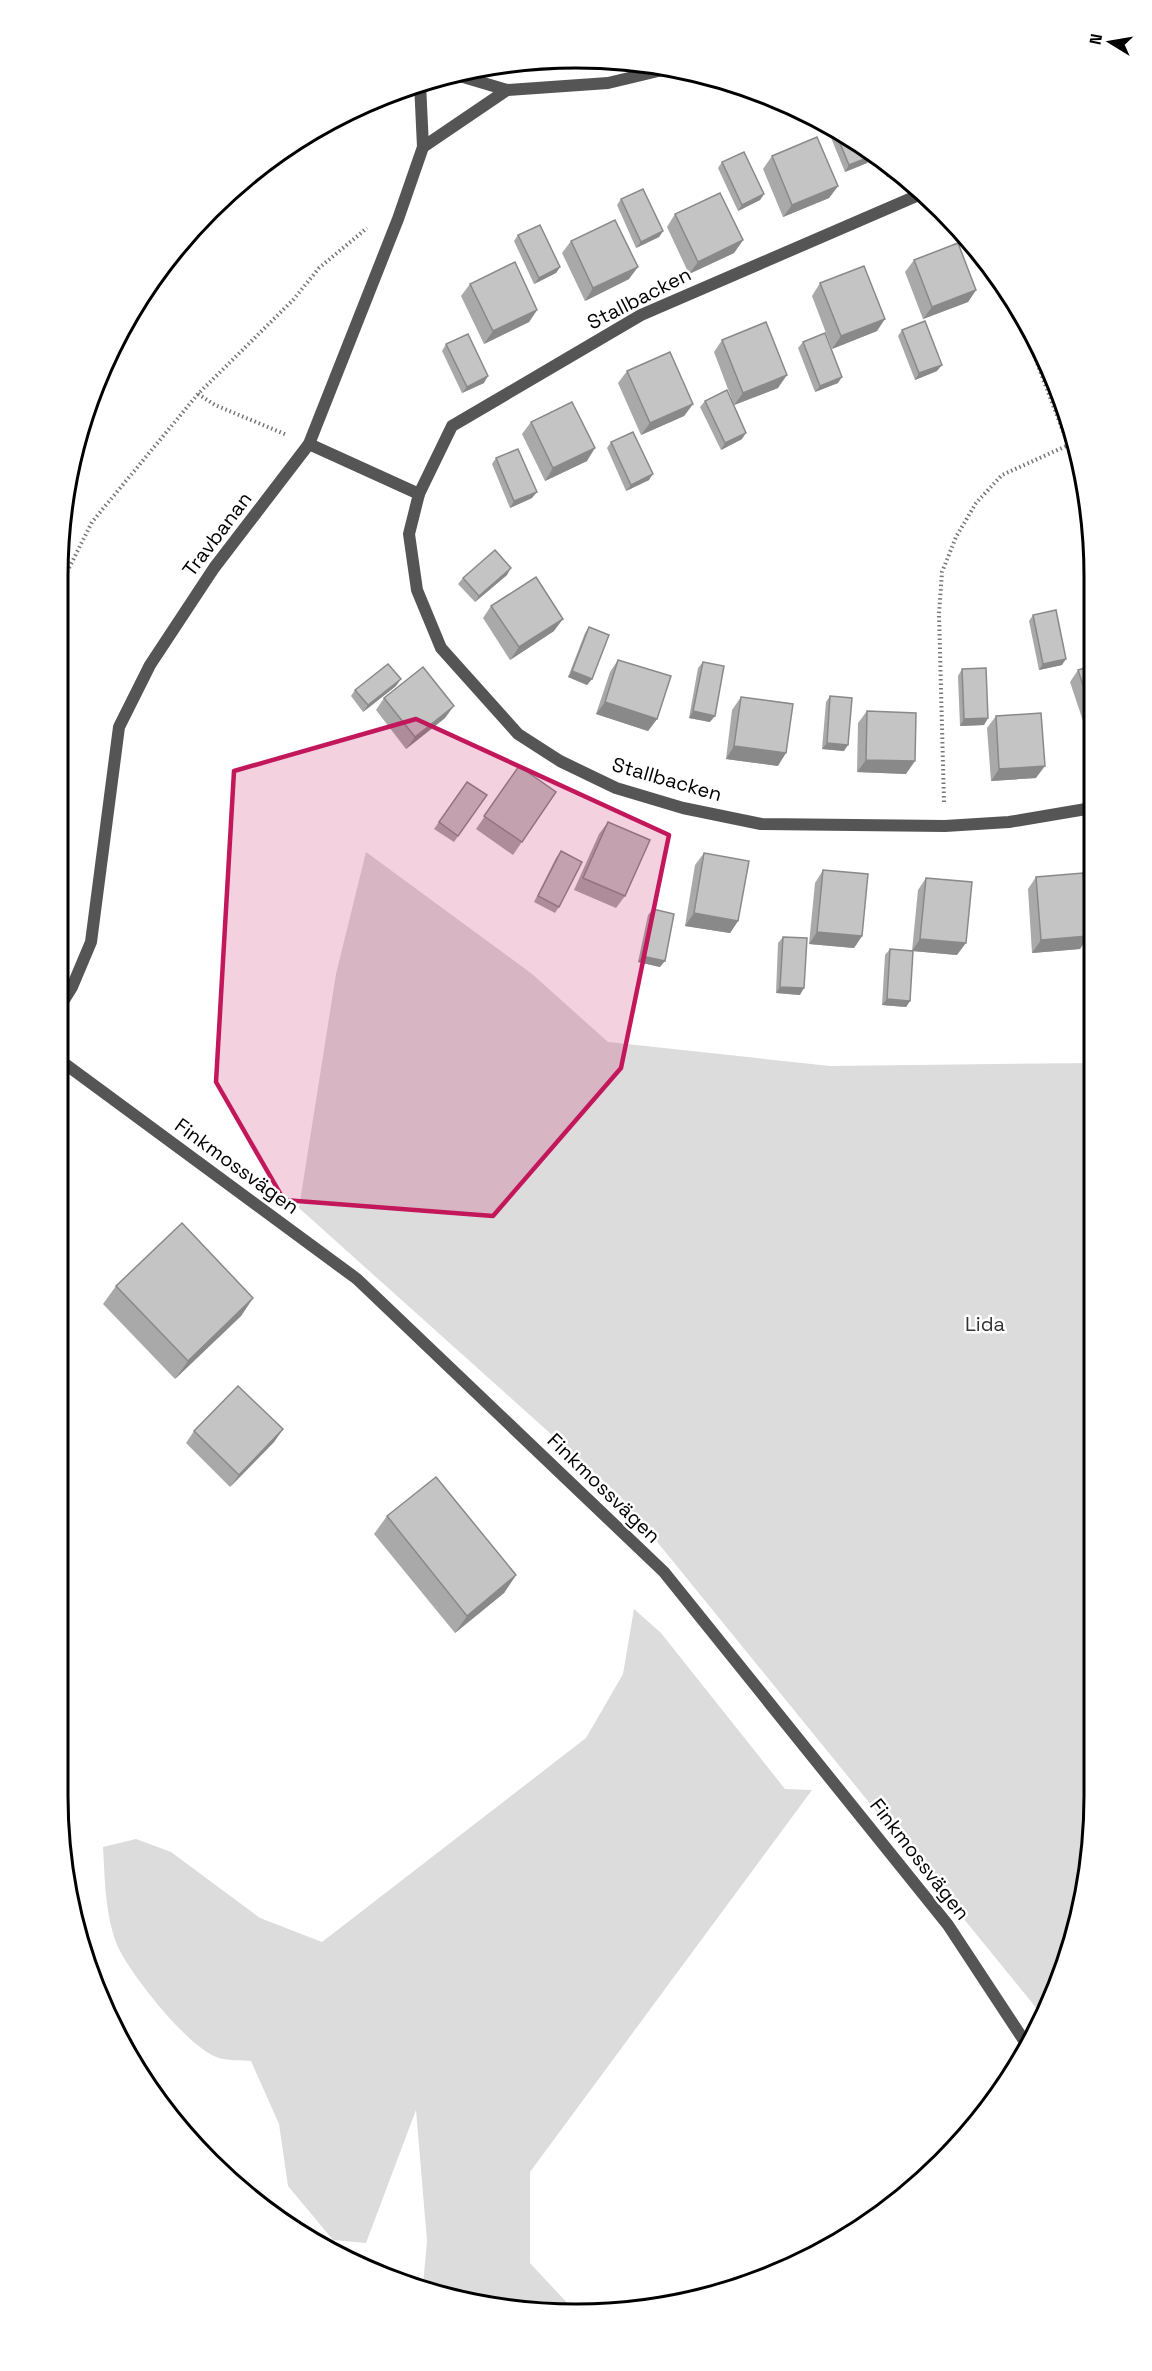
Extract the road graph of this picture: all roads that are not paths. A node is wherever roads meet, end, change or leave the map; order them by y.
1 (648, 73) edge
2 (469, 79) edge
3 (507, 90) junction
4 (420, 92) edge
5 (423, 147) junction
6 (914, 197) edge
7 (309, 444) junction
8 (419, 494) junction
9 (1084, 809) edge
10 (68, 993) edge
11 (68, 1066) edge
12 (1022, 2038) edge

1 - 3 street
2 - 3 street
3 - 5 street
4 - 5 street, Travbanan
5 - 7 street, Travbanan
6 - 8 street, Stallbacken
7 - 8 street
7 - 10 street, Travbanan
8 - 9 street, Stallbacken
11 - 12 street, Finkmossvägen

